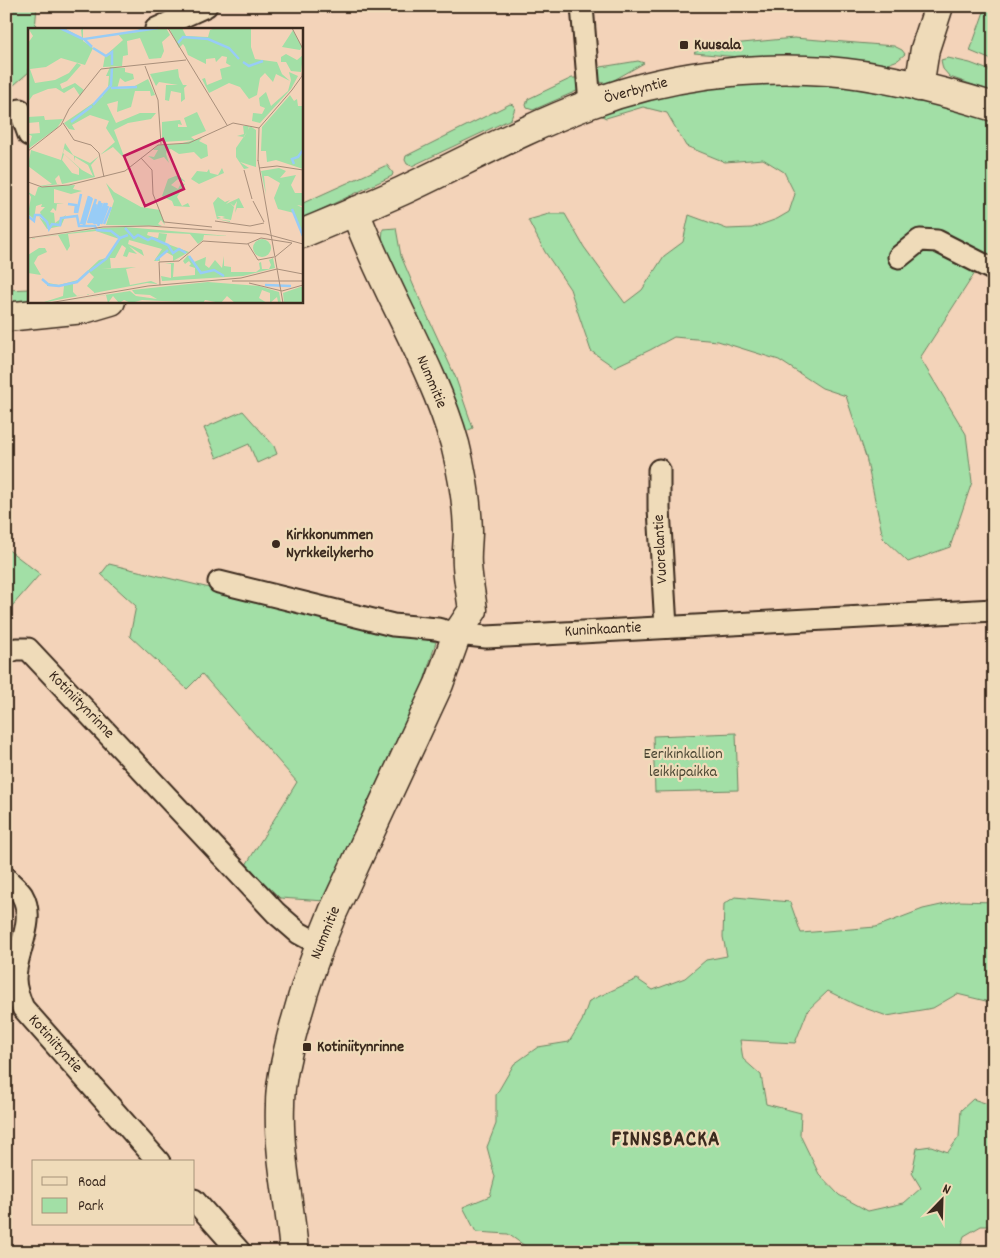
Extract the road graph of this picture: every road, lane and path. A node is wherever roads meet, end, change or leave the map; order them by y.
1 (206, 6) edge
2 (582, 6) edge
3 (939, 6) edge
4 (158, 28) edge
5 (919, 87) junction
6 (590, 104) junction
7 (18, 106) edge
8 (994, 107) edge
9 (28, 132) edge
10 (356, 211) junction
11 (302, 234) edge
12 (899, 257) dead end
13 (994, 270) edge
14 (104, 302) edge
15 (84, 305) edge
16 (6, 317) edge
17 (659, 470) dead end
18 (219, 582) dead end
19 (994, 610) edge
20 (666, 627) junction
21 (457, 634) junction
22 (6, 653) edge
23 (6, 878) edge
24 (319, 944) junction
25 (158, 1160) edge
26 (195, 1201) edge
27 (240, 1252) edge
28 (294, 1252) edge

1 - 4 street
2 - 6 street
3 - 5 street
5 - 6 street, Överbyntie
5 - 8 street, Överbyntie
6 - 10 street, Överbyntie
7 - 9 street
10 - 11 street, Överbyntie
10 - 21 street, Nummitie
12 - 13 street
14 - 15 street
15 - 16 street
17 - 20 street, Vuorelantie
18 - 21 street, Kuninkaantie
19 - 20 street, Kuninkaantie
20 - 21 street, Kuninkaantie
21 - 24 street, Nummitie
22 - 24 street, Kotiniitynrinne
23 - 25 street, Kotiniityntie
24 - 28 street, Nummitie
26 - 27 street

